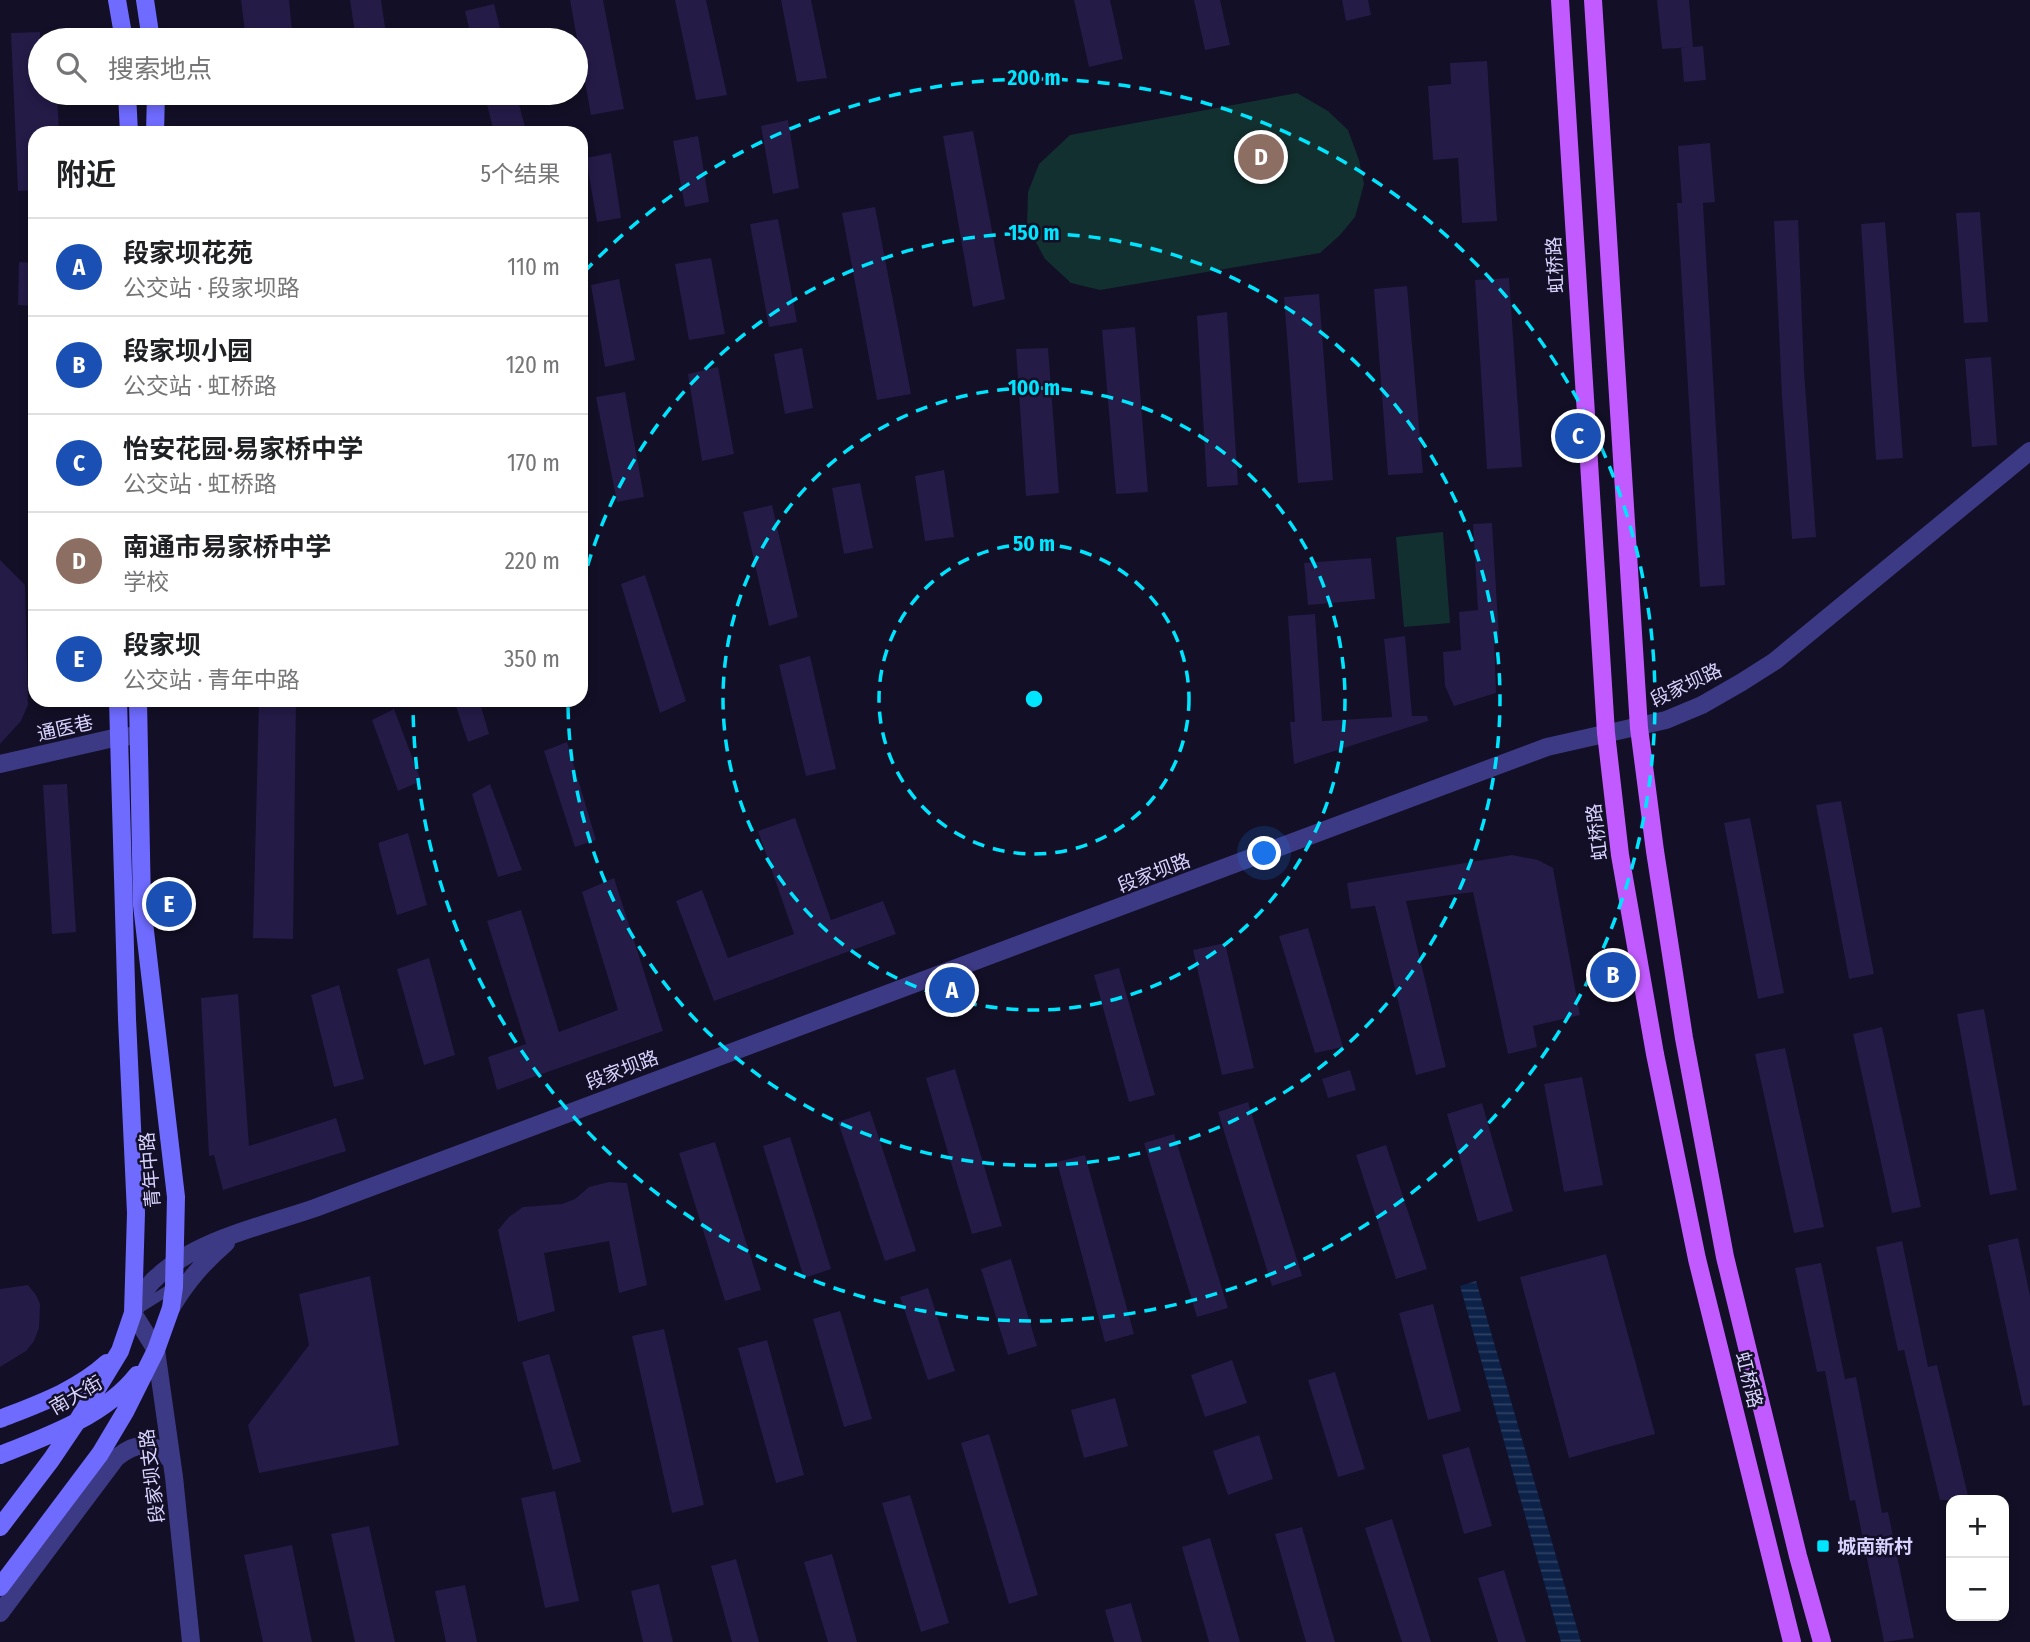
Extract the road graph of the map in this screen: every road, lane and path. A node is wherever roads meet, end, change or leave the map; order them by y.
1 (117, 0) edge
2 (145, 0) edge
3 (1560, 0) edge
4 (1593, 0) edge
5 (122, 28) edge
6 (149, 28) edge
7 (128, 105) edge
8 (156, 105) edge
9 (129, 126) edge
10 (155, 126) edge
11 (2030, 451) edge
12 (118, 707) edge
13 (138, 707) edge
14 (1639, 727) junction
15 (1606, 733) junction
16 (139, 735) junction
17 (118, 737) junction
18 (0, 764) edge
19 (234, 1236) junction
20 (174, 1287) junction
21 (171, 1308) junction
22 (133, 1313) junction
23 (156, 1350) junction
24 (120, 1351) junction
25 (0, 1419) edge
26 (78, 1420) junction
27 (0, 1455) edge
28 (172, 1462) junction
29 (0, 1527) edge
30 (0, 1587) edge
31 (0, 1613) edge
32 (191, 1642) edge
33 (1792, 1642) edge
34 (1822, 1642) edge

1 - 5 main road
2 - 6 main road
3 - 15 main road, 虹桥路
4 - 14 main road, 虹桥路
7 - 9 main road
8 - 10 main road
11 - 14 street, 段家坝路
12 - 17 main road, 青年中路
13 - 16 main road, 青年中路
14 - 15 street, 段家坝路
14 - 34 main road, 虹桥路
15 - 19 street, 段家坝路
15 - 33 main road, 虹桥路
16 - 17 street, 通医巷
16 - 20 main road, 青年中路
17 - 18 street, 通医巷
17 - 22 main road, 青年中路
19 - 20 lane, 段家坝路
19 - 21 street, 段家坝路
19 - 22 street, 段家坝路
20 - 21 main road, 青年中路
20 - 22 lane, 段家坝路
21 - 23 main road, 青年中路
22 - 23 street, 段家坝支路
22 - 24 main road, 青年中路
23 - 26 main road, 南大街
23 - 28 street, 段家坝支路
23 - 30 main road, 青年中路
24 - 25 main road, 南大街
24 - 26 main road, 青年中路
26 - 27 main road, 南大街
26 - 29 main road, 青年中路
28 - 31 street
28 - 32 street, 段家坝支路

